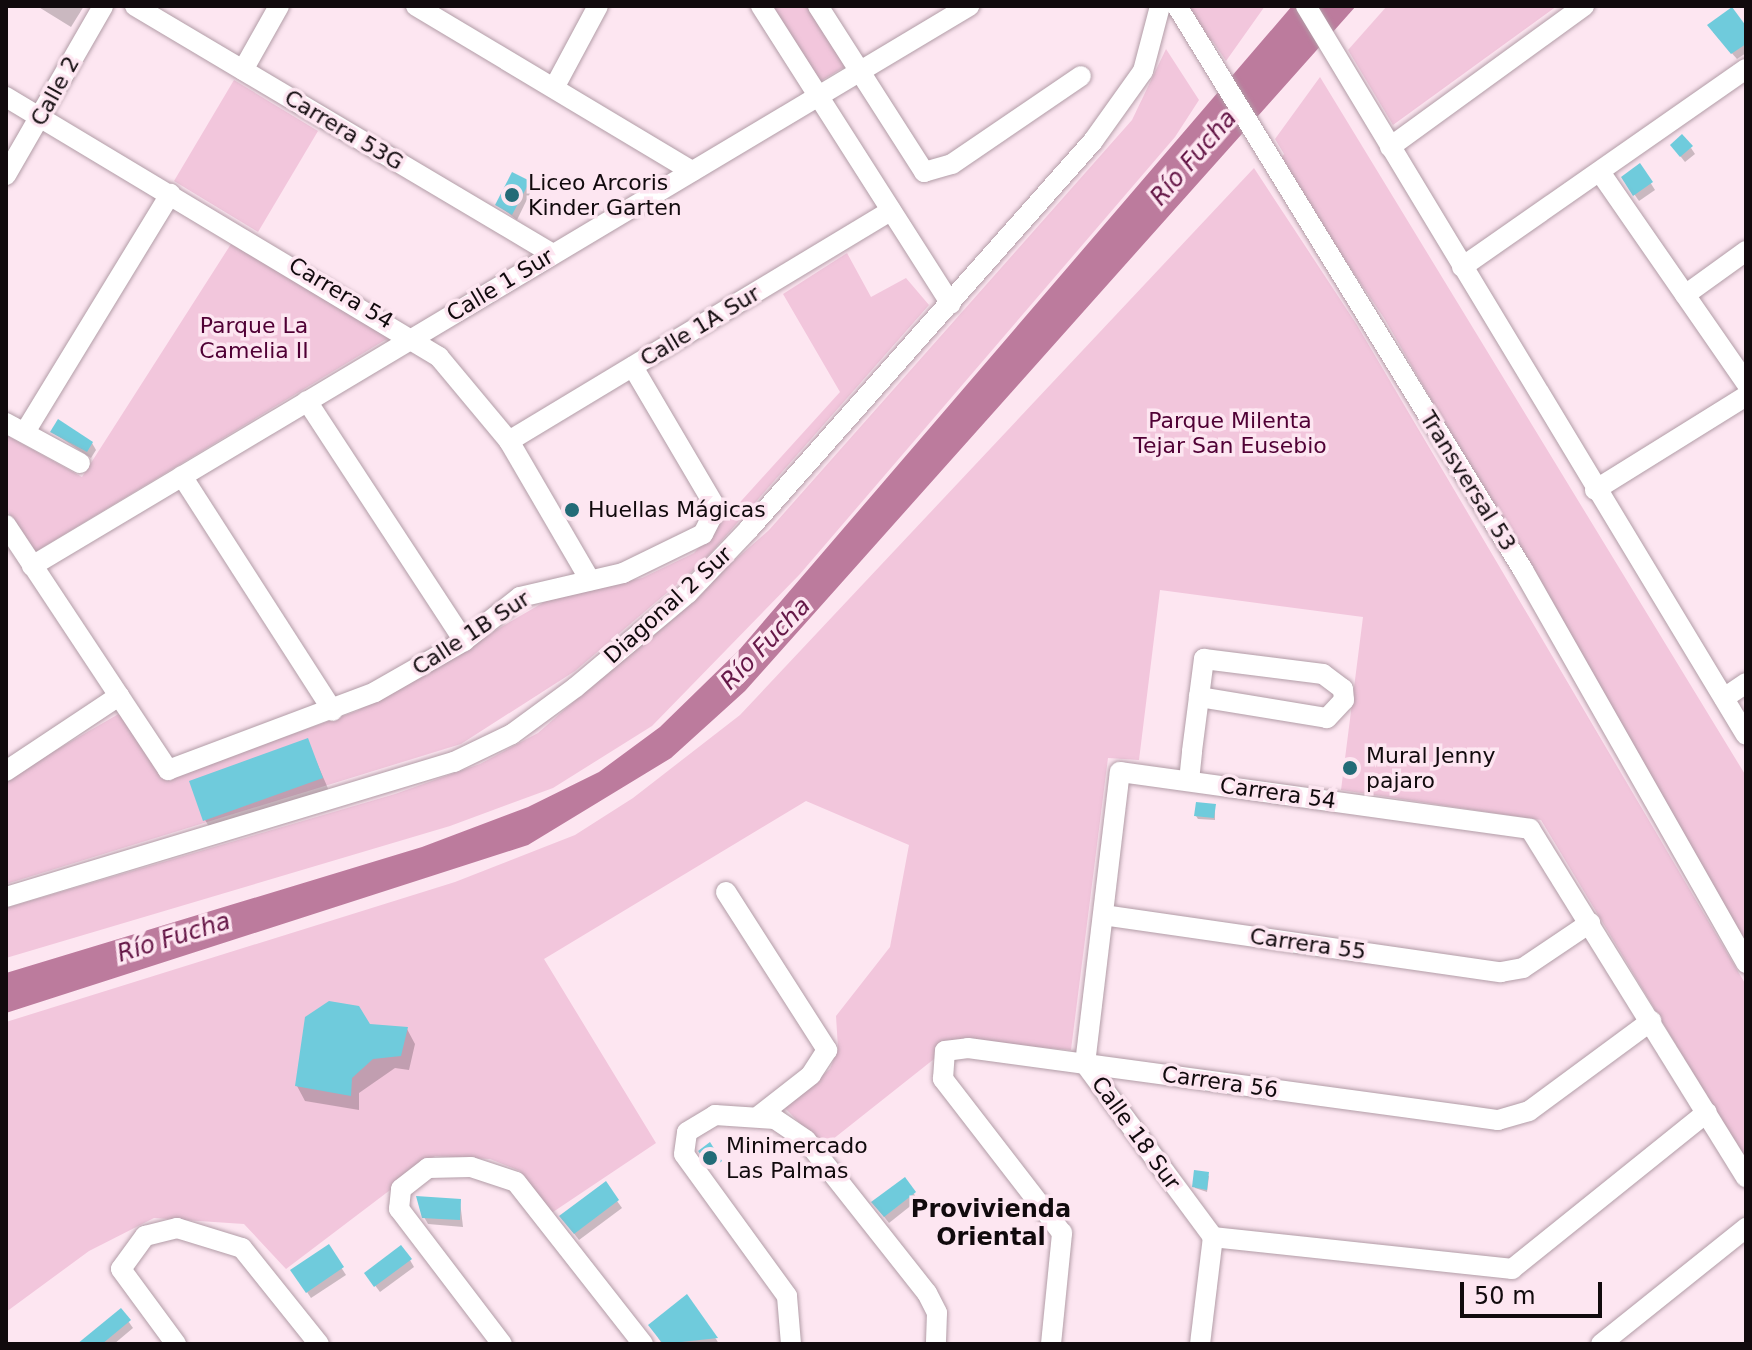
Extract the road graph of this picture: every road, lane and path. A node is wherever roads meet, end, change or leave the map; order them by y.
1 (103, 6) edge
2 (135, 6) edge
3 (279, 6) edge
4 (598, 6) edge
5 (761, 6) edge
6 (818, 6) edge
7 (969, 6) edge
8 (1160, 6) edge
9 (1177, 6) edge
10 (1306, 6) edge
11 (1584, 6) edge
12 (429, 9) edge
13 (1746, 69) edge
14 (243, 70) junction
15 (859, 71) junction
16 (1081, 76) dead end
17 (554, 88) junction
18 (817, 96) junction
19 (6, 97) edge
20 (41, 118) junction
21 (1390, 147) junction
22 (692, 171) junction
23 (1600, 172) junction
24 (6, 175) edge
25 (170, 194) junction
26 (891, 211) junction
27 (1746, 251) edge
28 (553, 254) junction
29 (1462, 267) junction
30 (1685, 295) junction
31 (951, 304) junction
32 (412, 337) junction
33 (633, 367) junction
34 (1746, 383) edge
35 (1746, 396) edge
36 (307, 401) junction
37 (6, 423) edge
38 (25, 432) junction
39 (509, 441) junction
40 (80, 463) dead end
41 (182, 476) junction
42 (1595, 490) junction
43 (6, 525) edge
44 (32, 566) junction
45 (590, 580) junction
46 (464, 641) junction
47 (1746, 683) edge
48 (119, 696) junction
49 (1199, 697) junction
50 (1724, 698) junction
51 (333, 711) junction
52 (1746, 735) edge
53 (6, 771) edge
54 (1120, 772) joint
55 (1189, 781) junction
56 (726, 892) dead end
57 (6, 897) edge
58 (1103, 915) junction
59 (1590, 923) junction
60 (1746, 963) edge
61 (1651, 1021) junction
62 (1085, 1064) junction
63 (1707, 1112) junction
64 (760, 1115) junction
65 (1746, 1177) edge
66 (1746, 1228) edge
67 (1213, 1237) junction
68 (176, 1344) edge
69 (319, 1344) edge
70 (502, 1344) edge
71 (643, 1344) edge
72 (791, 1344) edge
73 (936, 1344) edge
74 (1051, 1344) edge
75 (1200, 1344) edge
76 (1601, 1344) edge

1 - 20 street, Calle 2
2 - 14 street, Carrera 53G
3 - 14 street
4 - 17 street
5 - 18 street
6 - 15 street
7 - 15 street, Calle 1 Sur
8 - 31 street, Diagonal 2 Sur
9 - 60 street, Transversal 53
10 - 21 street
11 - 21 street
12 - 17 street
13 - 23 street
14 - 28 street, Carrera 53G
15 - 16 street
15 - 18 street, Calle 1 Sur
17 - 22 street
18 - 22 street, Calle 1 Sur
18 - 26 street
19 - 20 street, Carrera 54
20 - 24 street, Calle 2
20 - 25 street, Carrera 54
21 - 29 street
22 - 28 street, Calle 1 Sur
23 - 29 street
23 - 30 street
25 - 32 street, Carrera 54
25 - 38 street
26 - 31 street
26 - 33 street, Calle 1A Sur
27 - 30 street
28 - 32 street, Calle 1 Sur
29 - 42 street
30 - 34 street
31 - 57 street, Diagonal 2 Sur
32 - 36 street, Calle 1 Sur
32 - 39 street, Carrera 54
33 - 39 street, Calle 1A Sur
33 - 45 street, Calle 1B Sur
35 - 42 street
36 - 41 street, Calle 1 Sur
36 - 46 street
37 - 38 street
38 - 40 street
39 - 45 street, Carrera 54
41 - 44 street, Calle 1 Sur
41 - 51 street
42 - 50 street
43 - 44 street
44 - 48 street
45 - 46 street, Calle 1B Sur
46 - 51 street, Calle 1B Sur
47 - 50 street
48 - 51 street, Calle 1B Sur
48 - 53 street
49 - 49 street
49 - 55 street
50 - 52 street
54 - 55 street, Carrera 54
54 - 58 street, Calle 18 Sur
55 - 59 street, Carrera 54
56 - 64 street
58 - 59 street, Carrera 55
58 - 62 street, Calle 18 Sur
59 - 61 street
61 - 62 street, Carrera 56
61 - 63 street
62 - 67 street, Calle 18 Sur
62 - 74 street, Carrera 56
63 - 65 street
63 - 67 street
64 - 72 street
64 - 73 street
66 - 76 street
67 - 75 street
68 - 69 street
70 - 71 street

